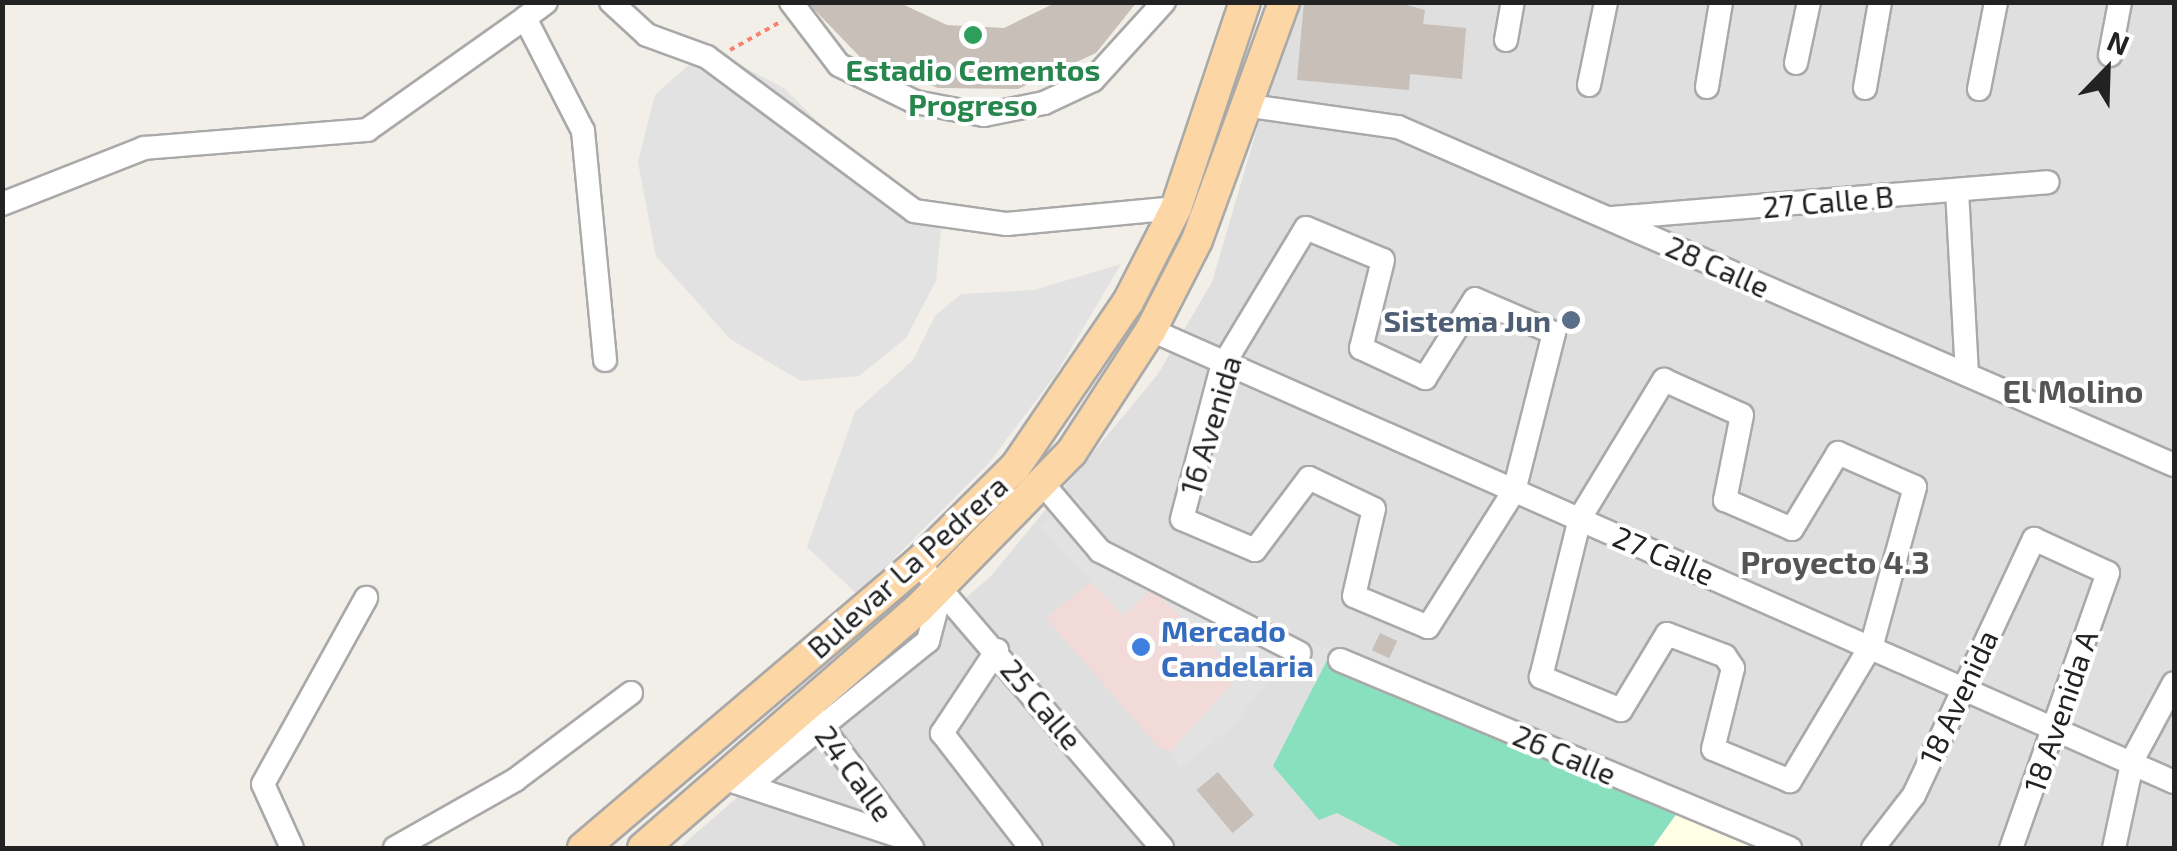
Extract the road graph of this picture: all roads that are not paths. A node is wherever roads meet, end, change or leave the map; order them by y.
1 (546, 2) edge
2 (610, 2) edge
3 (1164, 2) edge
4 (1245, 2) edge
5 (1284, 2) edge
6 (1513, 2) edge
7 (1606, 2) edge
8 (1721, 2) edge
9 (1809, 2) edge
10 (1880, 2) edge
11 (1996, 2) edge
12 (2120, 2) edge
13 (795, 9) edge
14 (525, 18) junction
15 (1506, 40) dead end
16 (2110, 55) dead end
17 (1796, 63) dead end
18 (1589, 85) dead end
19 (1707, 87) dead end
20 (1864, 88) dead end
21 (1979, 89) dead end
22 (1250, 106) junction
23 (2048, 182) dead end
24 (1957, 190) junction
25 (2, 204) edge
26 (1176, 208) junction
27 (1609, 219) junction
28 (1151, 330) junction
29 (605, 360) dead end
30 (1222, 366) junction
31 (1968, 375) junction
32 (2174, 464) edge
33 (1043, 484) junction
34 (1514, 492) junction
35 (1580, 518) junction
36 (918, 563) junction
37 (2108, 573) joint
38 (942, 588) junction
39 (366, 598) dead end
40 (1872, 644) junction
41 (997, 650) junction
42 (1299, 653) dead end
43 (1340, 660) dead end
44 (1962, 683) junction
45 (2174, 683) edge
46 (630, 693) dead end
47 (816, 719) junction
48 (2057, 726) junction
49 (2132, 759) junction
50 (726, 780) junction
51 (2174, 782) edge
52 (907, 842) edge
53 (292, 848) edge
54 (395, 848) edge
55 (583, 848) edge
56 (643, 848) edge
57 (1031, 848) edge
58 (1162, 848) edge
59 (1790, 848) edge
60 (1873, 848) edge
61 (2011, 848) edge
62 (2114, 848) edge

1 - 14 street
2 - 26 street
3 - 13 street
4 - 26 main road, Bulevar La Pedrera
5 - 22 main road, Bulevar La Pedrera
6 - 15 street
7 - 18 street
8 - 19 street
9 - 17 street
10 - 20 street
11 - 21 street
12 - 16 street
14 - 25 street
14 - 29 street
22 - 27 street, 28 Calle
22 - 28 main road, Bulevar La Pedrera
23 - 24 street, 27 Calle B
24 - 27 street, 27 Calle B
24 - 31 street
26 - 36 main road, Bulevar La Pedrera
27 - 31 street, 28 Calle
28 - 30 street, 27 Calle
28 - 33 main road, Bulevar La Pedrera
30 - 34 street, 27 Calle
30 - 34 street, 16 Avenida
30 - 34 street, 16 Avenida
31 - 32 street, 28 Calle
33 - 38 main road, Bulevar La Pedrera
33 - 42 street
34 - 35 street, 27 Calle
35 - 40 street, 27 Calle
35 - 40 street
35 - 40 street
36 - 38 street, 25 Calle
36 - 55 main road, Bulevar La Pedrera
37 - 44 street, 18 Avenida
37 - 48 street, 18 Avenida A
38 - 41 street, 25 Calle
38 - 47 main road, Bulevar La Pedrera
39 - 53 street
40 - 44 street, 27 Calle
41 - 57 street
41 - 58 street, 25 Calle
43 - 59 street, 26 Calle
44 - 48 street, 27 Calle
44 - 60 street, 18 Avenida
45 - 49 street
46 - 54 street
47 - 50 main road, Bulevar La Pedrera
47 - 52 street, 24 Calle
48 - 49 street, 27 Calle
48 - 61 street, 18 Avenida A
49 - 51 street, 27 Calle
49 - 62 street
50 - 52 street, 24 Calle
50 - 56 main road, Bulevar La Pedrera

